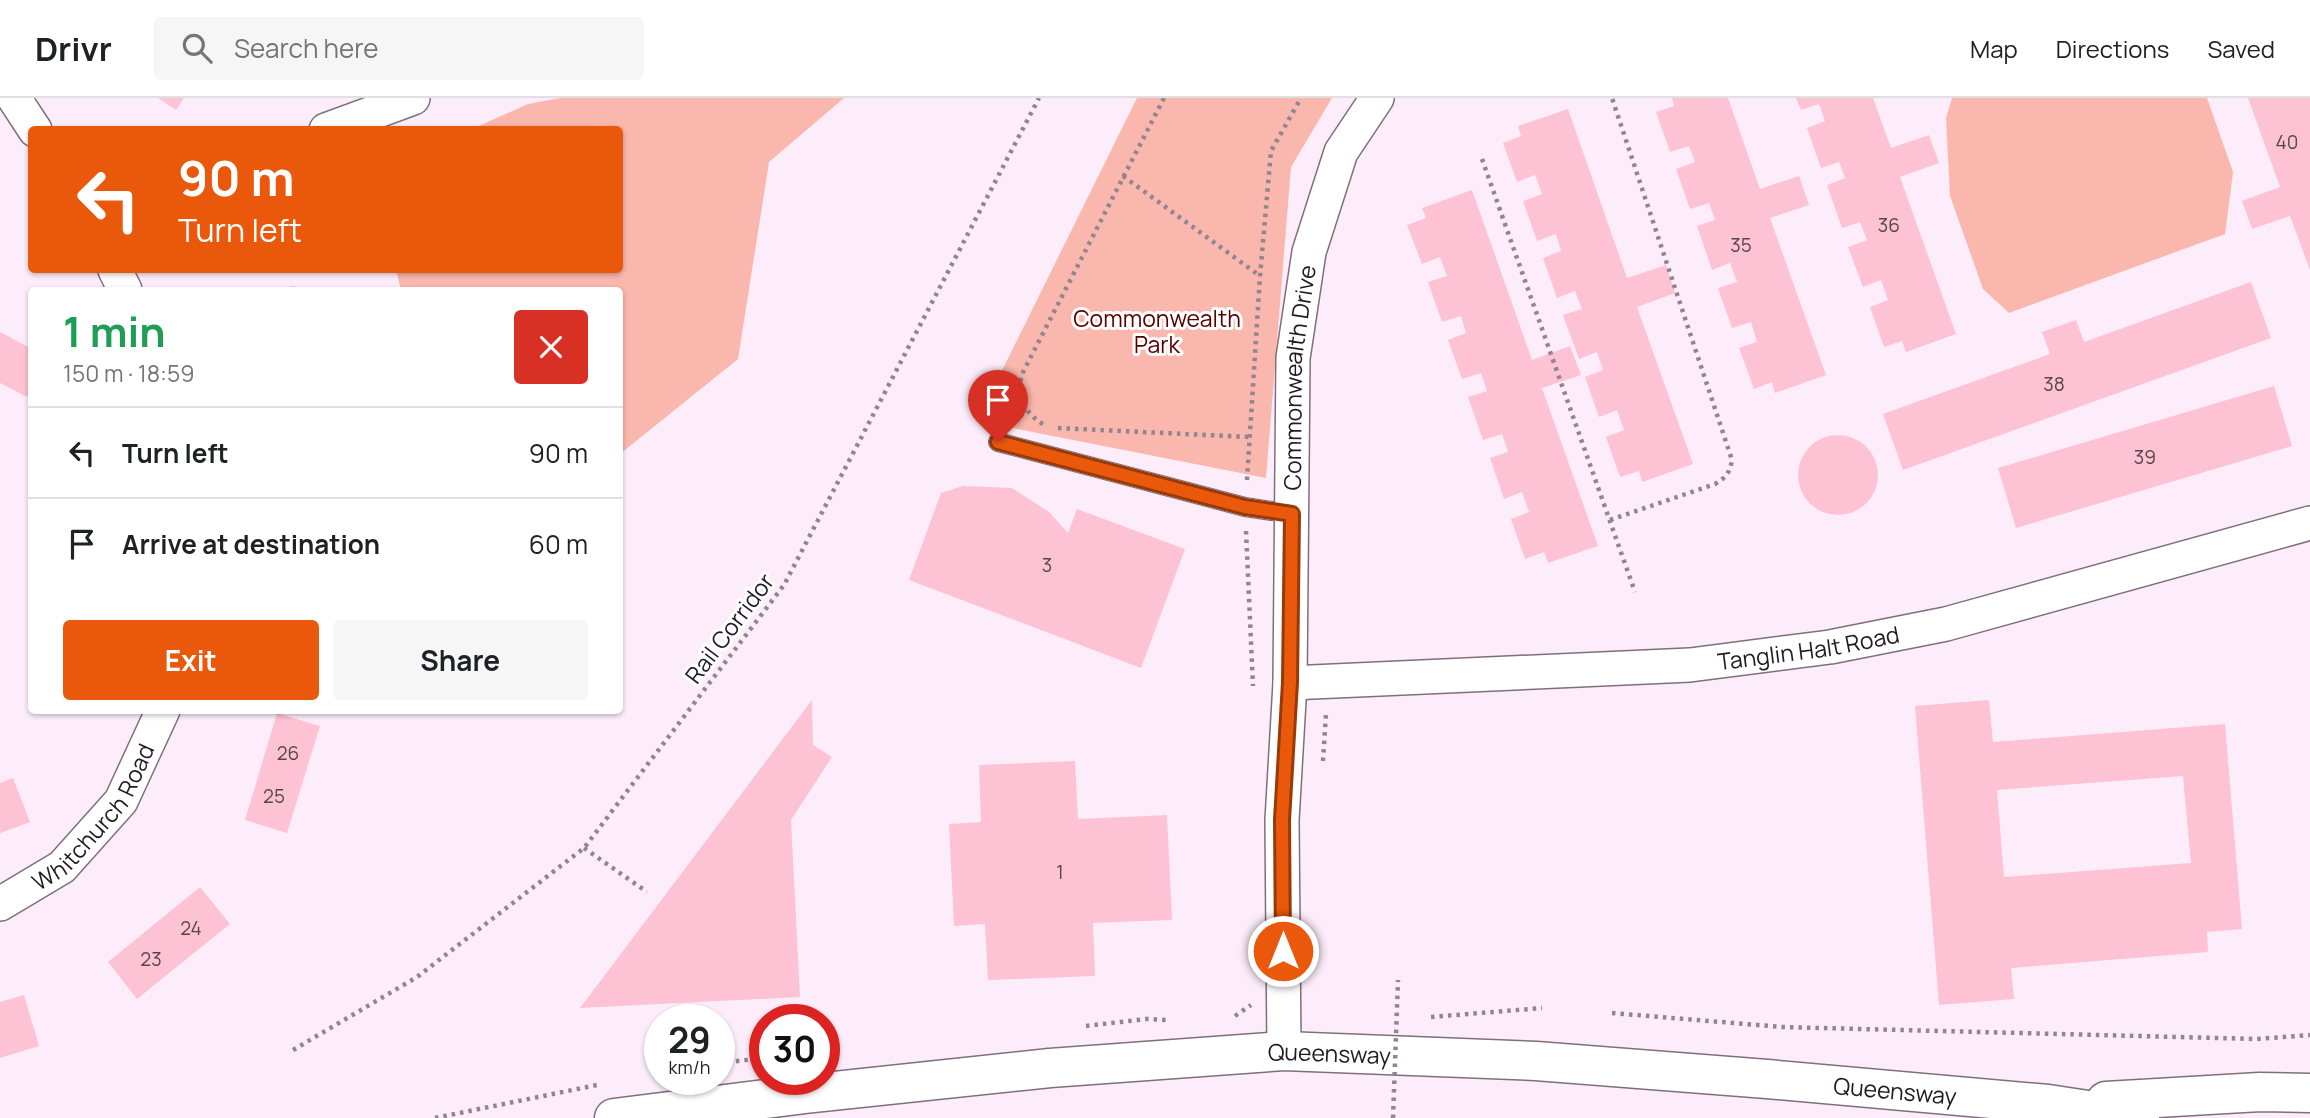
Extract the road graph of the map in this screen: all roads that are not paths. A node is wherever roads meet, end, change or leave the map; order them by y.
1 (14, 98) edge
2 (413, 98) edge
3 (1377, 98) edge
4 (32, 126) edge
5 (337, 126) edge
6 (998, 442) dead end
7 (1292, 514) junction
8 (2310, 523) edge
9 (1290, 682) junction
10 (161, 714) edge
11 (0, 904) edge
12 (1284, 1051) junction
13 (2310, 1093) edge
14 (610, 1100) edge
15 (2048, 1104) junction
16 (2140, 1118) edge

1 - 4 street
2 - 5 street
3 - 7 street, Commonwealth Drive
6 - 7 lane
7 - 9 street, Commonwealth Drive
8 - 9 street, Tanglin Halt Road
9 - 12 street, Commonwealth Drive
10 - 11 street, Whitchurch Road
12 - 14 highway, Queensway
12 - 15 highway, Queensway
13 - 15 highway, Queensway
15 - 16 highway, Queensway

